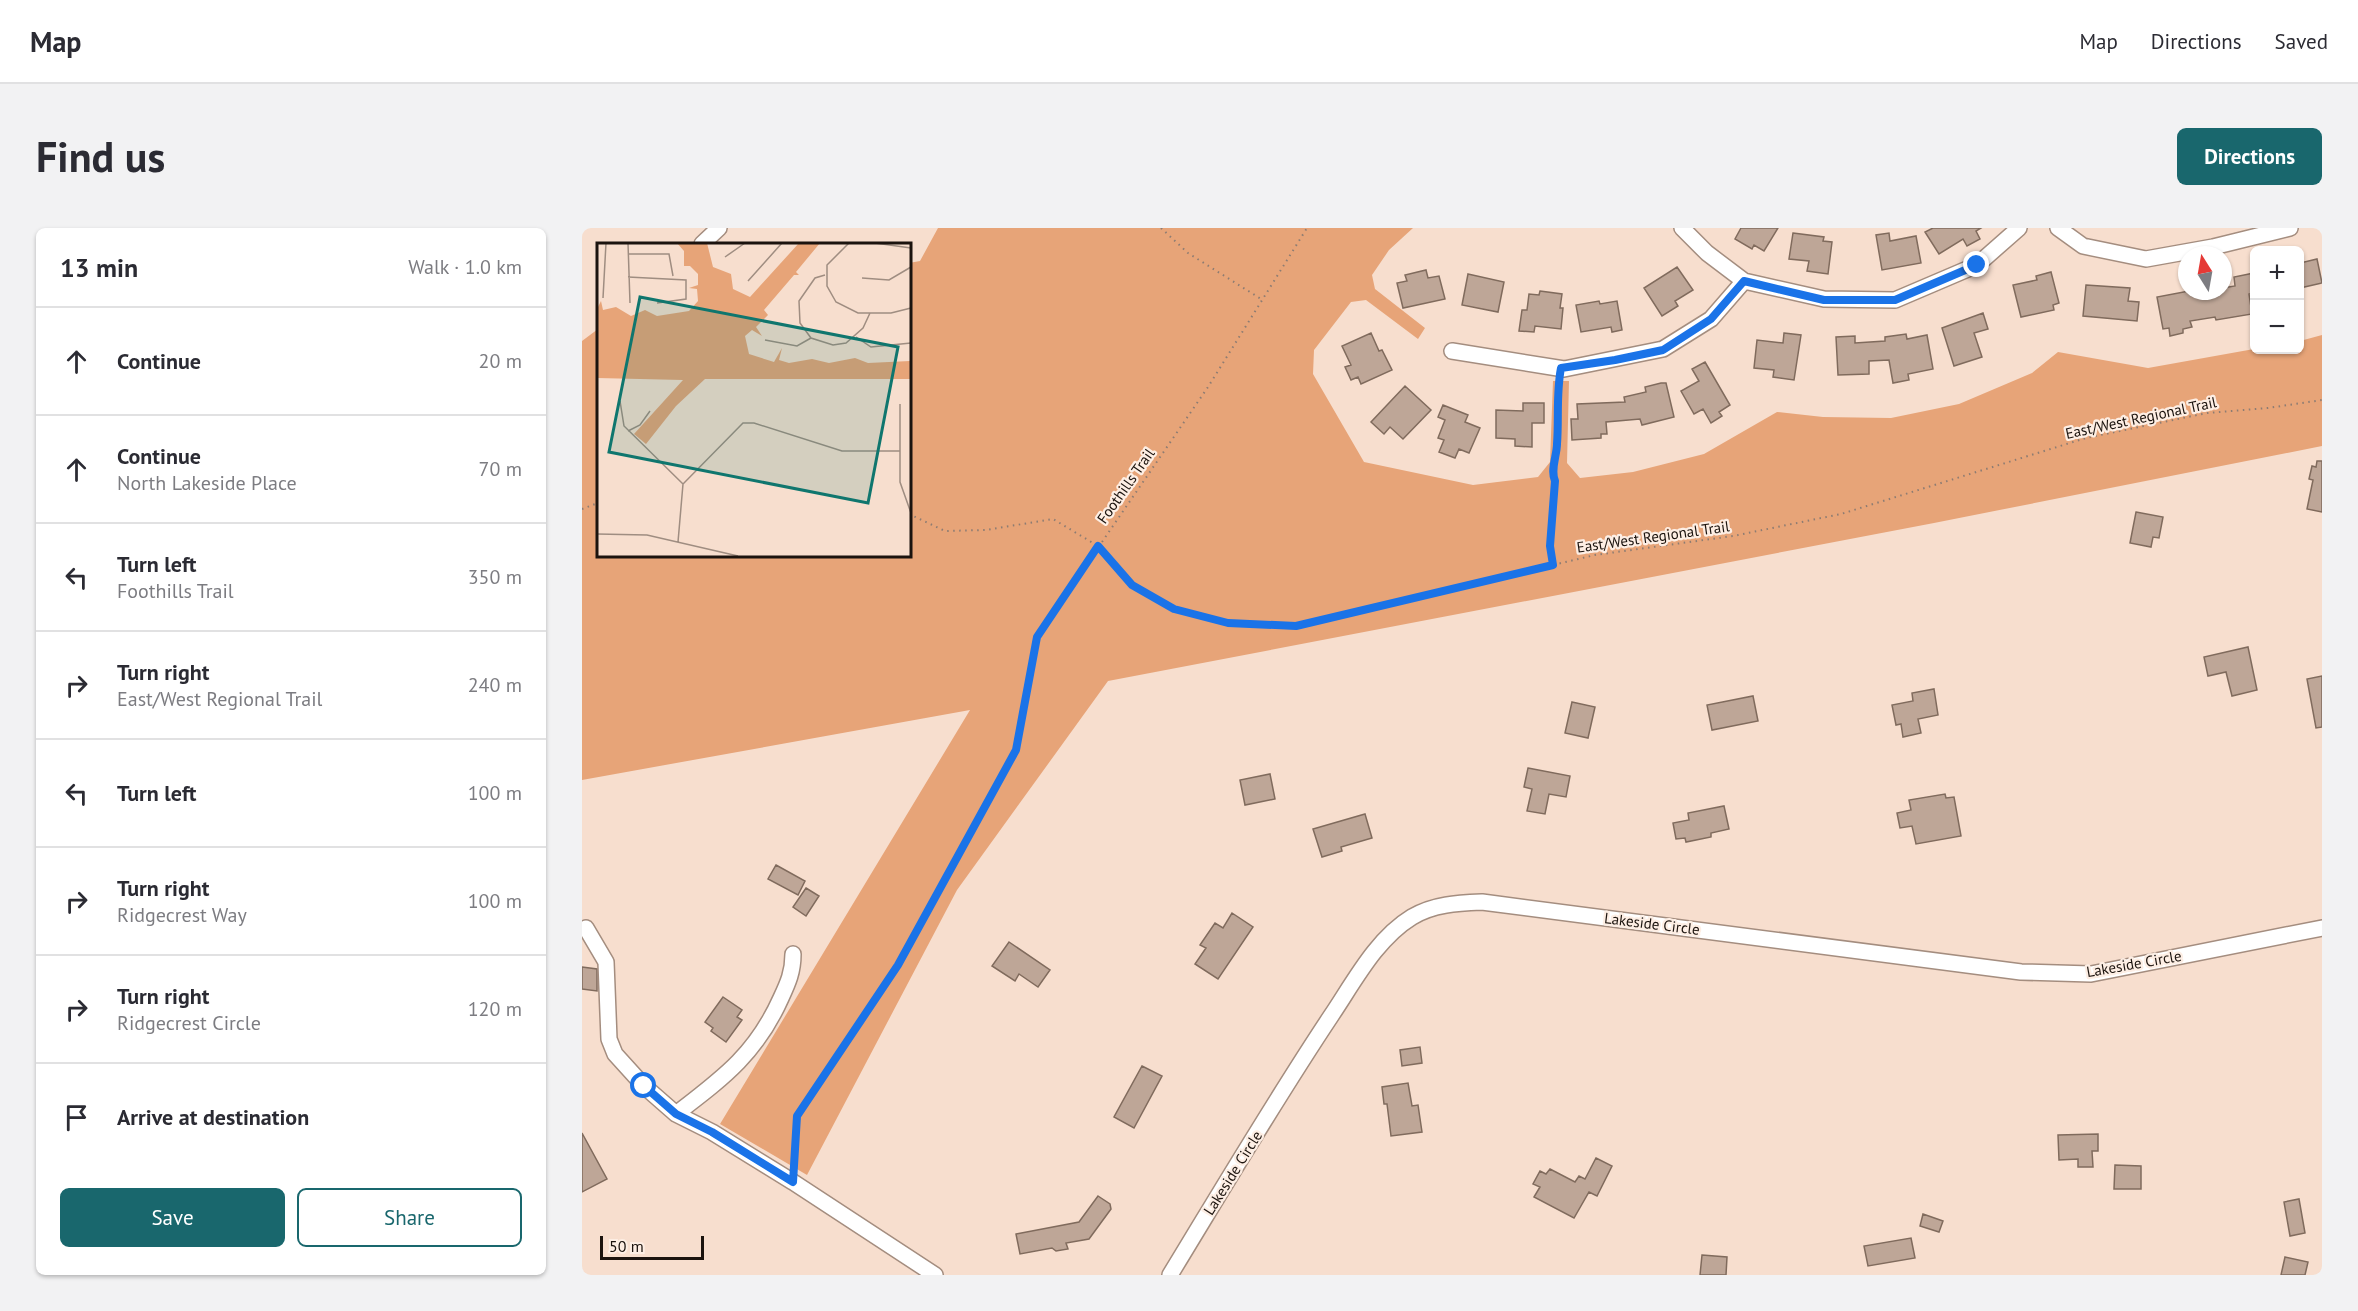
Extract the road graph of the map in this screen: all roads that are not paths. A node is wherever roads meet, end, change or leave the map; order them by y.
1 (720, 228) edge
2 (1682, 228) edge
3 (2019, 228) edge
4 (2058, 228) edge
5 (2290, 228) edge
6 (703, 243) edge
7 (1744, 281) junction
8 (1452, 351) dead end
9 (586, 928) dead end
10 (2322, 928) edge
11 (793, 954) dead end
12 (676, 1114) junction
13 (935, 1275) edge
14 (1170, 1275) edge

1 - 6 street
2 - 7 street
3 - 7 street
4 - 5 street
7 - 8 street
9 - 12 street
10 - 14 street, Lakeside Circle
11 - 12 street
12 - 13 street

